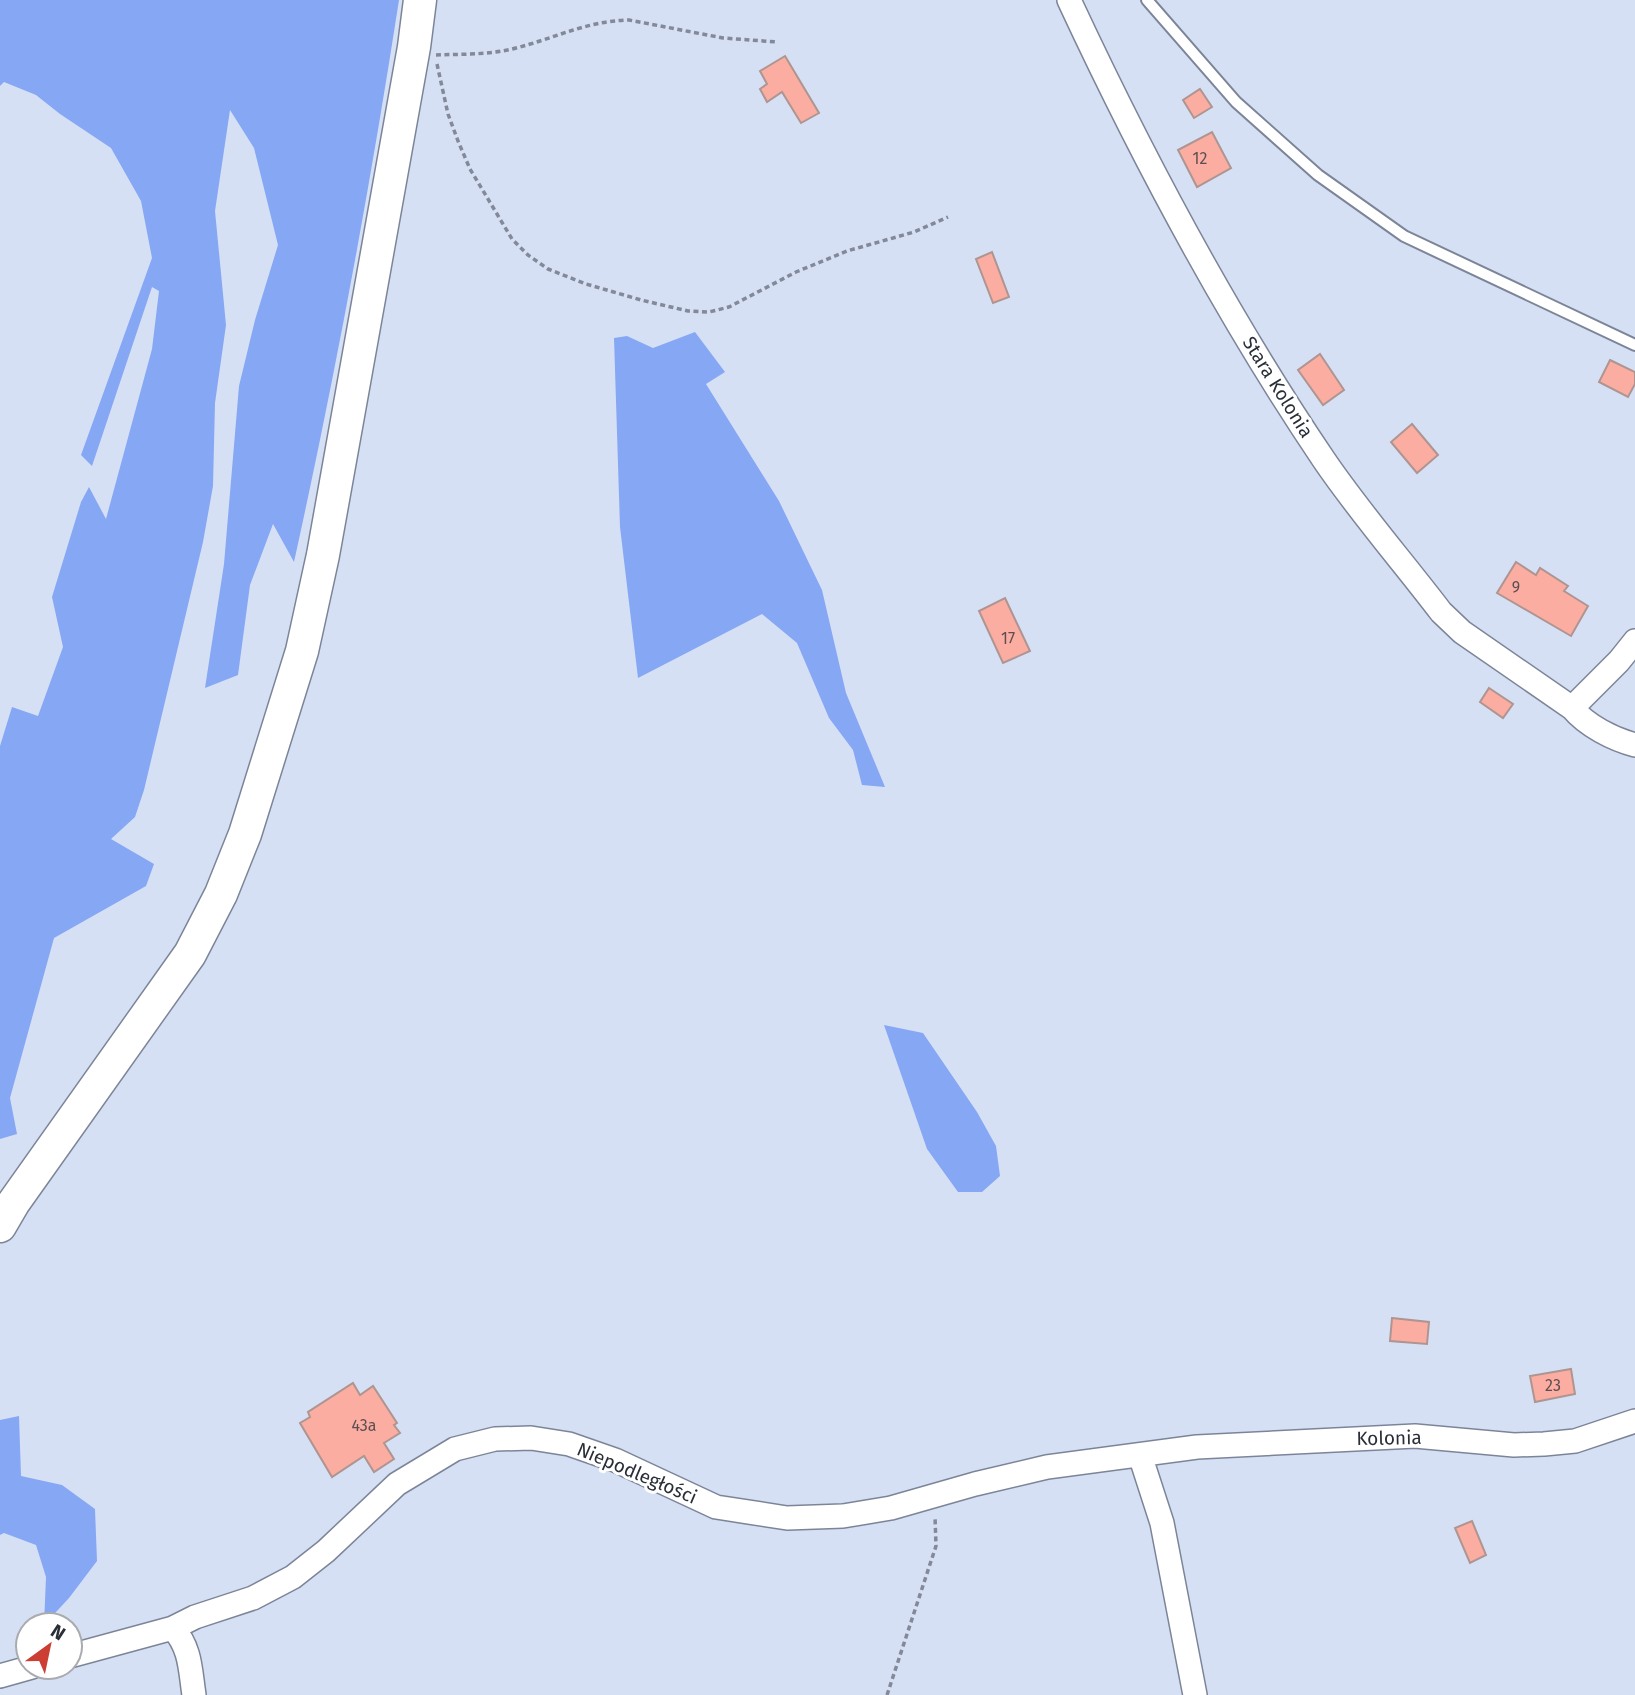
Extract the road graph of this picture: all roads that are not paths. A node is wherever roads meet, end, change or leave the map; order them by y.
1 (420, 0) edge
2 (1069, 0) edge
3 (1147, 0) edge
4 (1635, 345) edge
5 (1635, 641) edge
6 (1572, 708) junction
7 (1635, 745) edge
8 (45, 1159) junction
9 (9, 1188) dead end
10 (0, 1226) edge
11 (1635, 1421) edge
12 (1140, 1455) junction
13 (933, 1496) joint
14 (173, 1628) junction
15 (84, 1652) edge
16 (194, 1695) edge
17 (1195, 1695) edge

1 - 8 main road
2 - 6 street, Stara Kolonia
3 - 4 lane
5 - 6 street
6 - 7 street, Stara Kolonia
8 - 9 lane
8 - 10 main road
11 - 12 street, Kolonia
12 - 13 street, Kolonia
12 - 17 street
13 - 14 street, Niepodległości
14 - 15 street, Niepodległości
14 - 16 street

